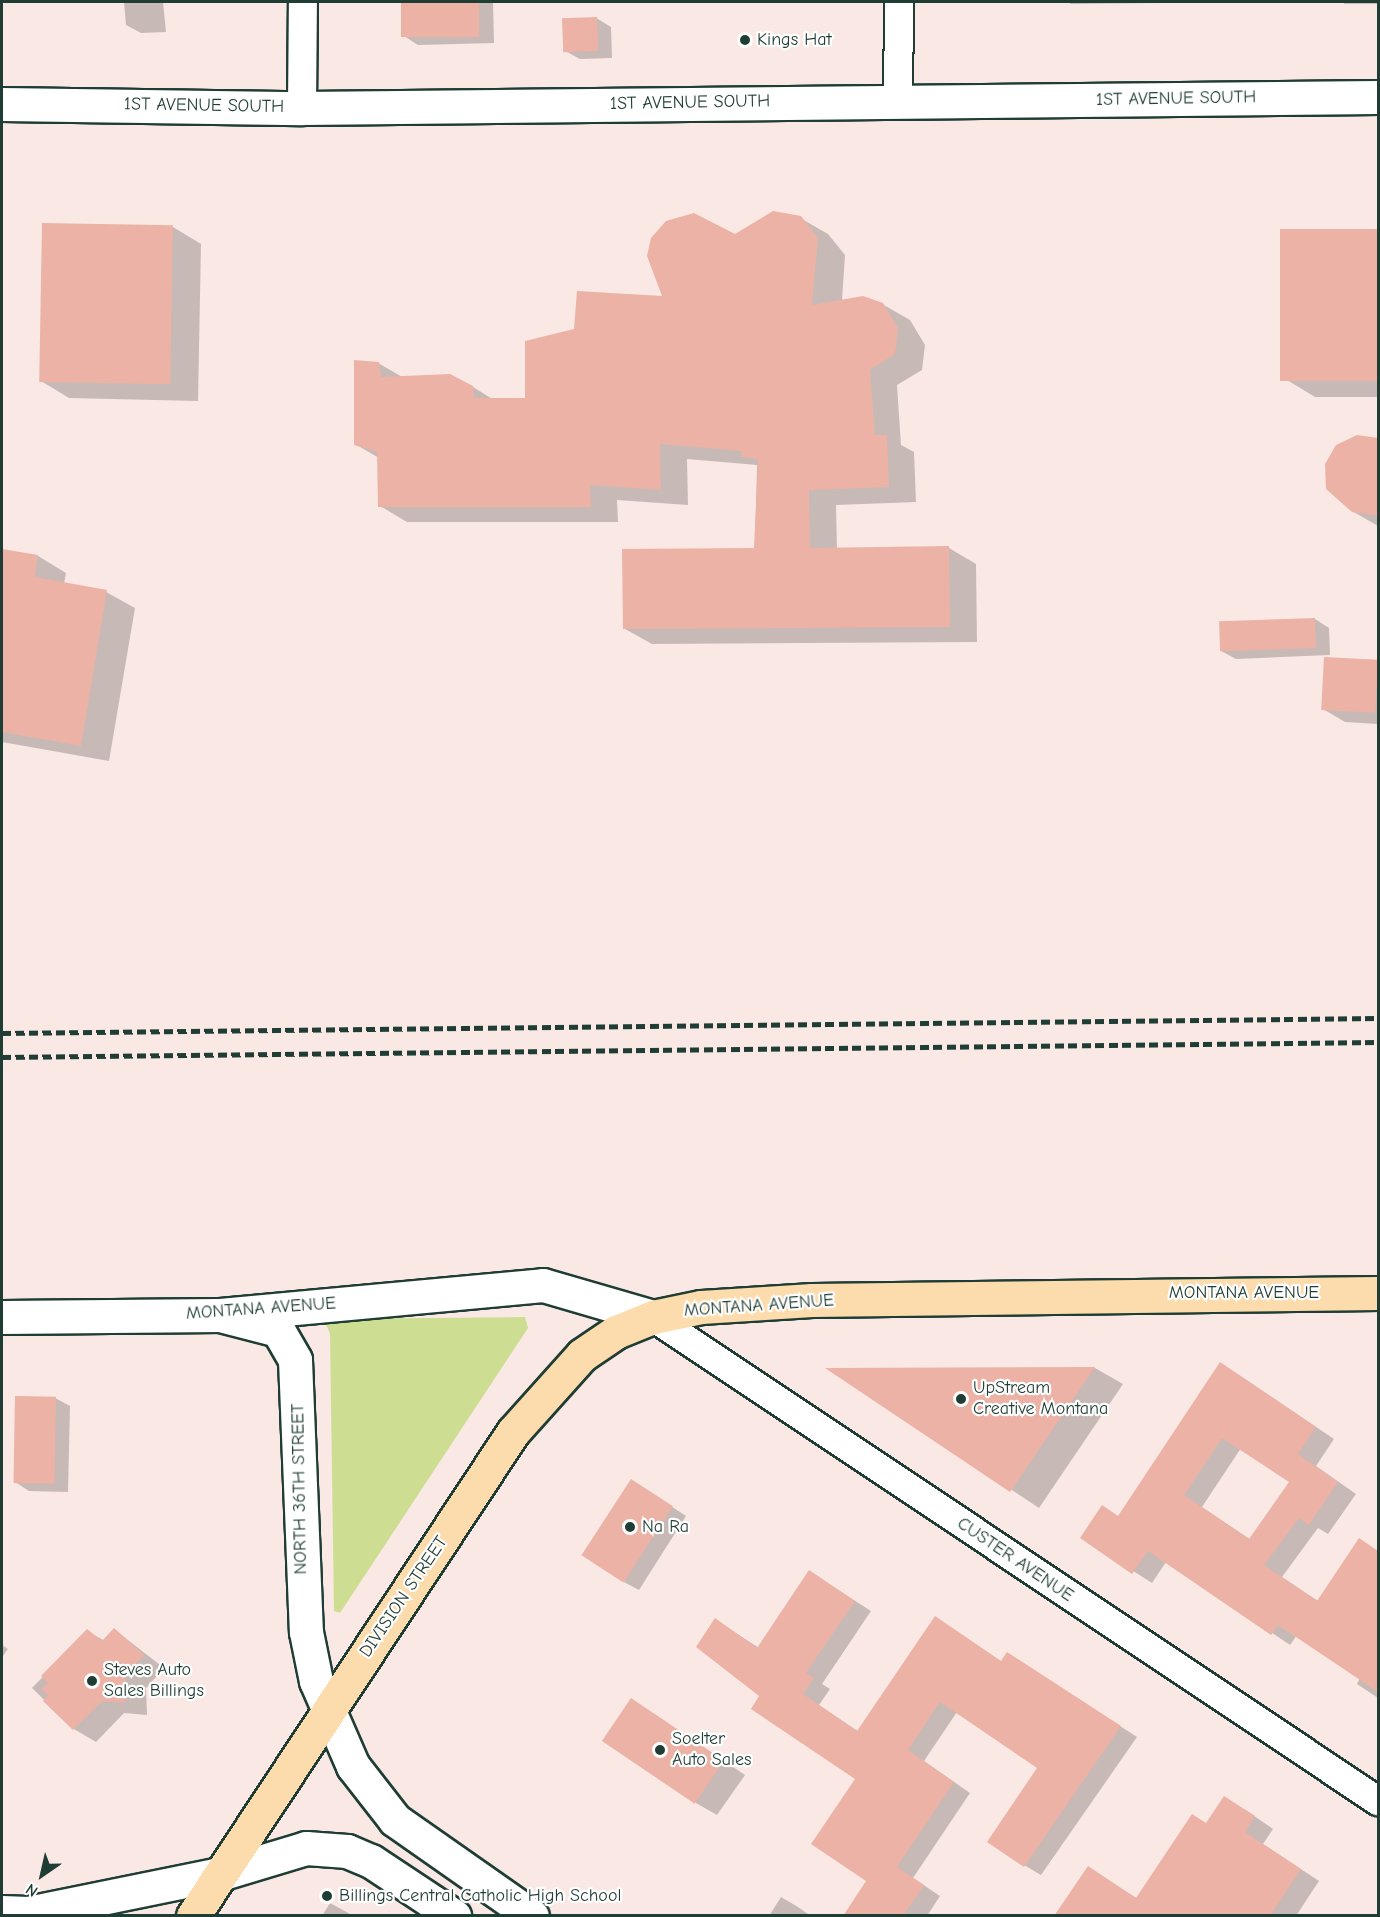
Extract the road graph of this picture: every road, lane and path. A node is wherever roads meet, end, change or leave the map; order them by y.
1 (303, 2) edge
2 (899, 2) edge
3 (1378, 97) edge
4 (898, 101) junction
5 (2, 104) edge
6 (302, 108) junction
7 (1378, 1293) edge
8 (220, 1315) junction
9 (2, 1317) edge
10 (653, 1317) junction
11 (328, 1710) junction
12 (1378, 1801) edge
13 (220, 1874) junction
14 (2, 1912) edge
15 (193, 1916) edge
16 (454, 1916) edge
17 (532, 1916) edge

1 - 6 street
2 - 4 street
3 - 4 main road, 1ST AVENUE SOUTH
4 - 6 main road, 1ST AVENUE SOUTH
5 - 6 main road, 1ST AVENUE SOUTH
7 - 10 main road, MONTANA AVENUE
8 - 9 main road, MONTANA AVENUE
8 - 10 main road, MONTANA AVENUE
8 - 11 main road, NORTH 36TH STREET
10 - 11 main road, DIVISION STREET
10 - 12 street, CUSTER AVENUE
11 - 13 main road, DIVISION STREET
11 - 17 main road, NORTH 36TH STREET
13 - 14 main road
13 - 15 main road, DIVISION STREET
13 - 16 main road

